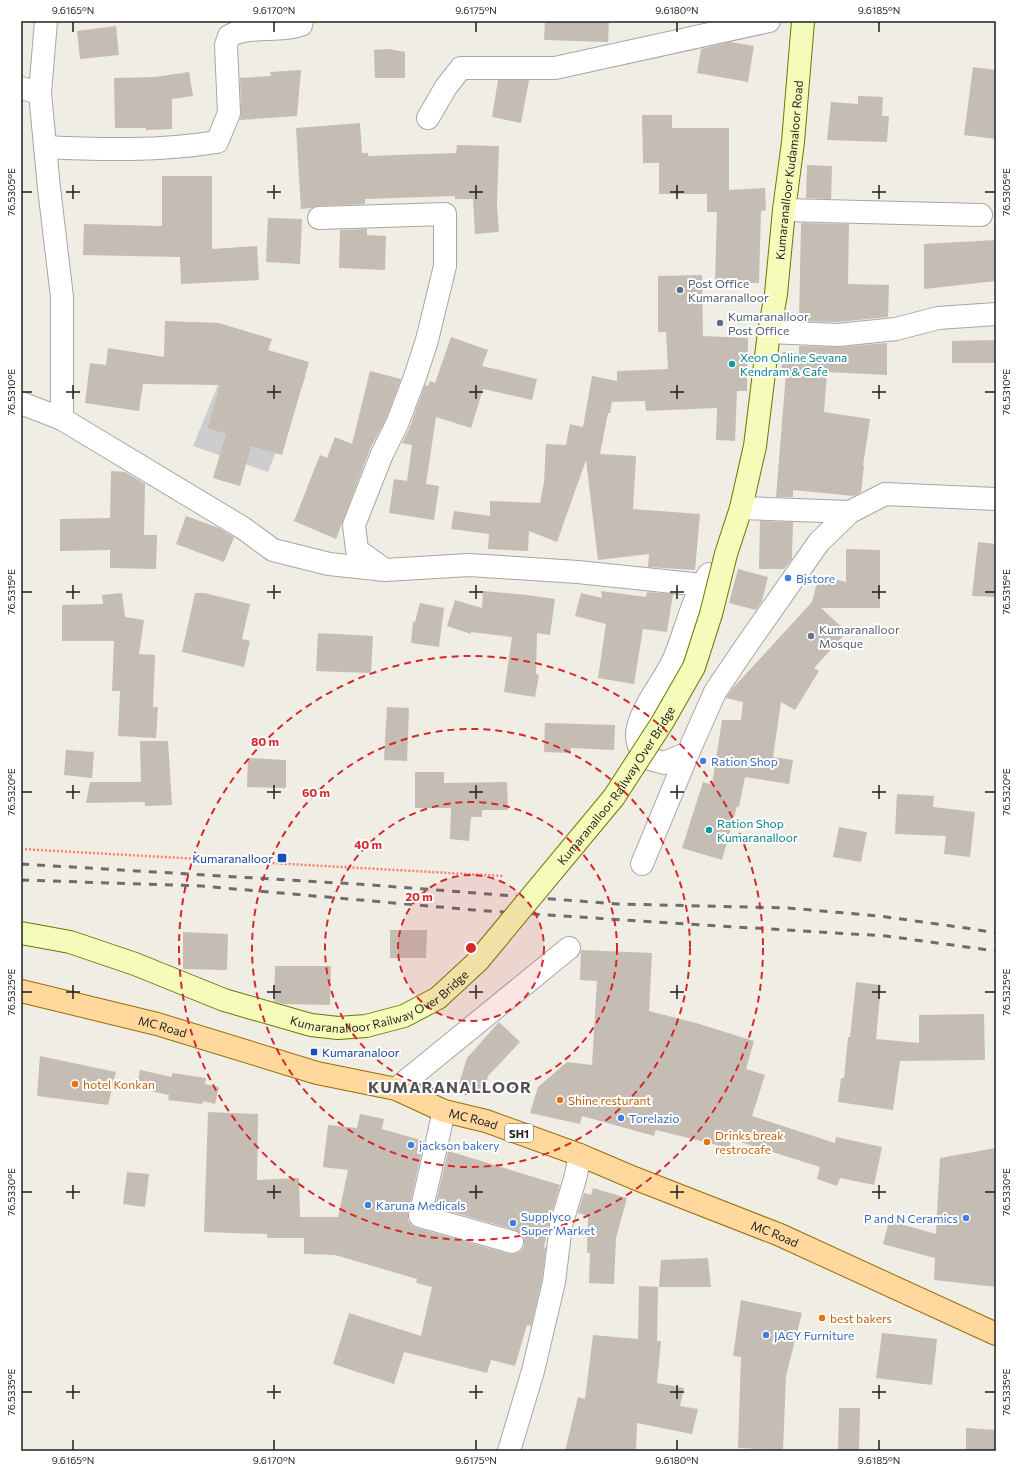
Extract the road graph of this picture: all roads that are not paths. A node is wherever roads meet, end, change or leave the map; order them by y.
1 (46, 21) edge
2 (302, 21) edge
3 (768, 21) edge
4 (803, 21) edge
5 (30, 91) edge
6 (428, 118) dead end
7 (45, 147) junction
8 (784, 210) junction
9 (981, 215) dead end
10 (319, 218) dead end
11 (996, 314) edge
12 (769, 332) junction
13 (21, 403) edge
14 (62, 419) junction
15 (996, 499) edge
16 (741, 508) junction
17 (850, 512) junction
18 (726, 554) junction
19 (385, 570) junction
20 (702, 585) junction
21 (688, 753) junction
22 (642, 864) dead end
23 (21, 933) edge
24 (569, 948) dead end
25 (21, 991) edge
26 (396, 1089) junction
27 (444, 1111) junction
28 (580, 1155) junction
29 (512, 1242) dead end
30 (996, 1334) edge
31 (509, 1451) edge

1 - 5 street
2 - 7 street
3 - 6 street
4 - 8 main road, Kumaranalloor Kudamaloor Road
5 - 7 street
7 - 14 street
8 - 9 street
8 - 12 main road, Kumaranalloor Kudamaloor Road
10 - 19 street
11 - 12 street
12 - 16 main road, Kumaranalloor Kudamaloor Road
13 - 14 street
14 - 19 street
15 - 17 street
16 - 17 street
16 - 18 main road, Kumaranalloor Kudamaloor Road
17 - 21 street
18 - 20 street
18 - 23 main road, Kumaranalloor Railway Over Bridge, bridge
19 - 20 street
20 - 21 street
21 - 22 street
24 - 26 street
25 - 26 main road, MC Road / SH1
26 - 27 main road, MC Road / SH1
27 - 28 main road, MC Road / SH1
27 - 29 street
28 - 30 main road, MC Road / SH1
28 - 31 street

